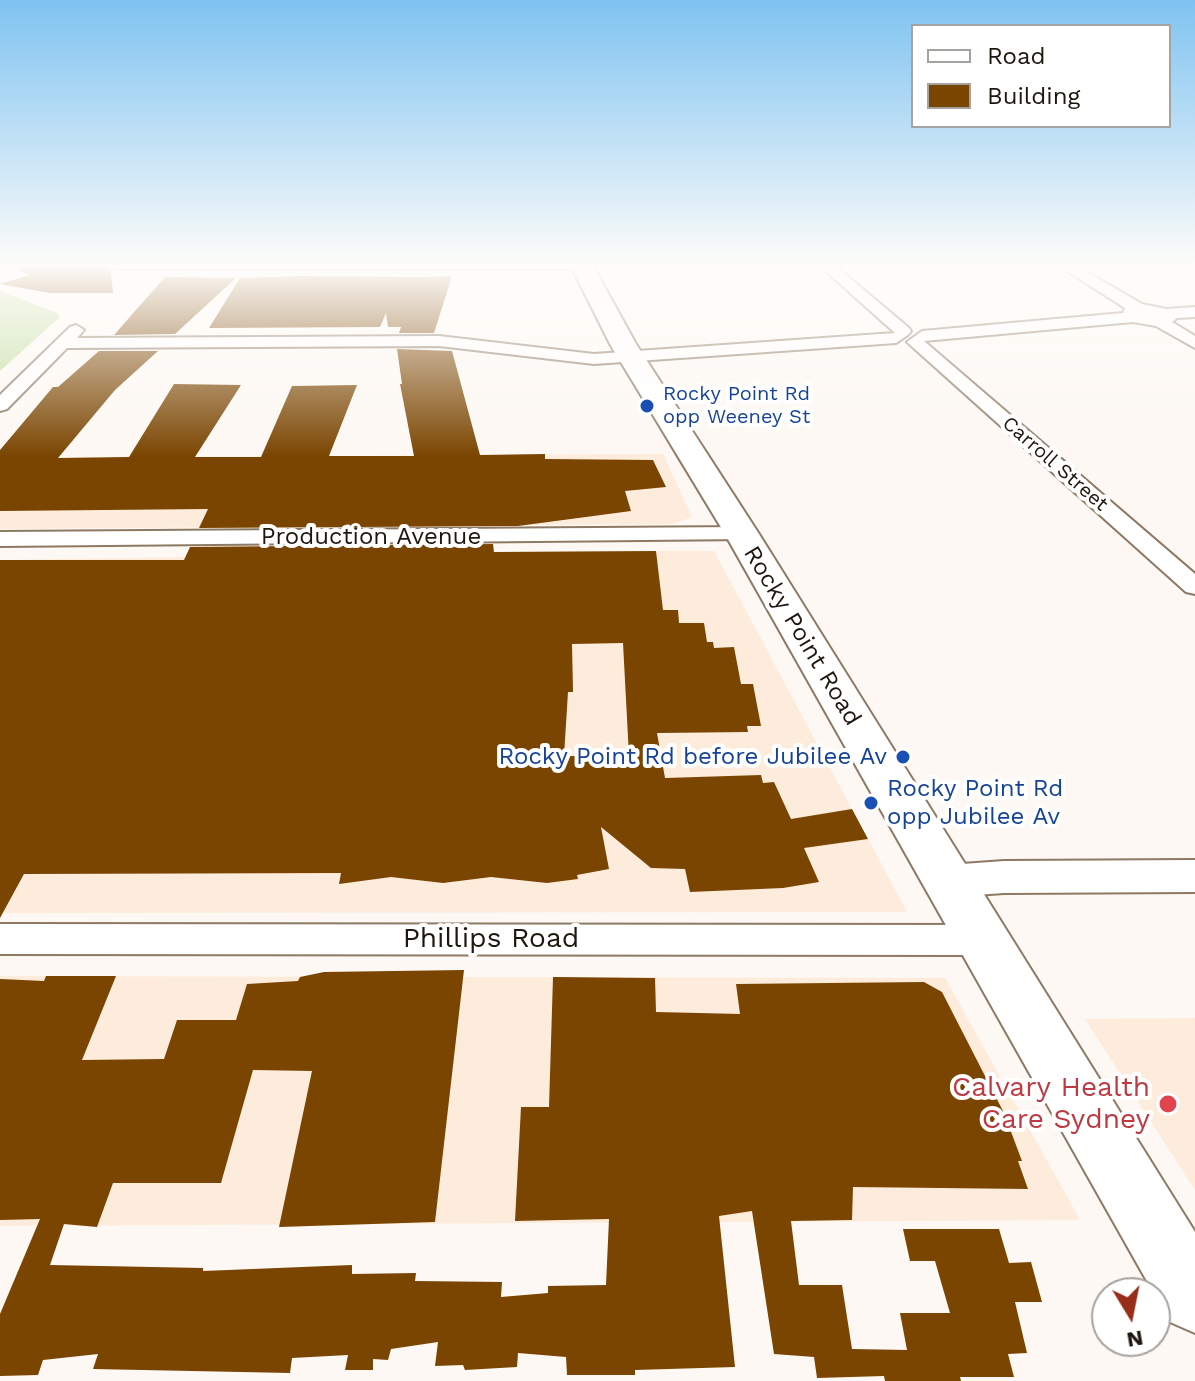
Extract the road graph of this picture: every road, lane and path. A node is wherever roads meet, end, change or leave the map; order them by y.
1 (78, 328) edge
2 (614, 328) edge
3 (899, 328) edge
4 (990, 328) edge
5 (1176, 328) edge
6 (909, 337) junction
7 (63, 343) junction
8 (1195, 343) edge
9 (634, 359) junction
10 (0, 405) edge
11 (742, 534) junction
12 (0, 539) edge
13 (1195, 587) edge
14 (1195, 876) edge
15 (948, 881) junction
16 (0, 939) edge
17 (982, 940) junction
18 (1195, 1297) edge

1 - 7 street
2 - 9 main road, Rocky Point Road
3 - 6 street, Carroll Street
4 - 6 street
5 - 8 street
6 - 9 street
6 - 13 street, Carroll Street
7 - 9 street
7 - 10 street
9 - 11 main road, Rocky Point Road
11 - 12 street, Production Avenue
11 - 15 main road, Rocky Point Road
14 - 15 street
15 - 17 main road, Rocky Point Road
16 - 17 street, Phillips Road
17 - 18 main road, Rocky Point Road

